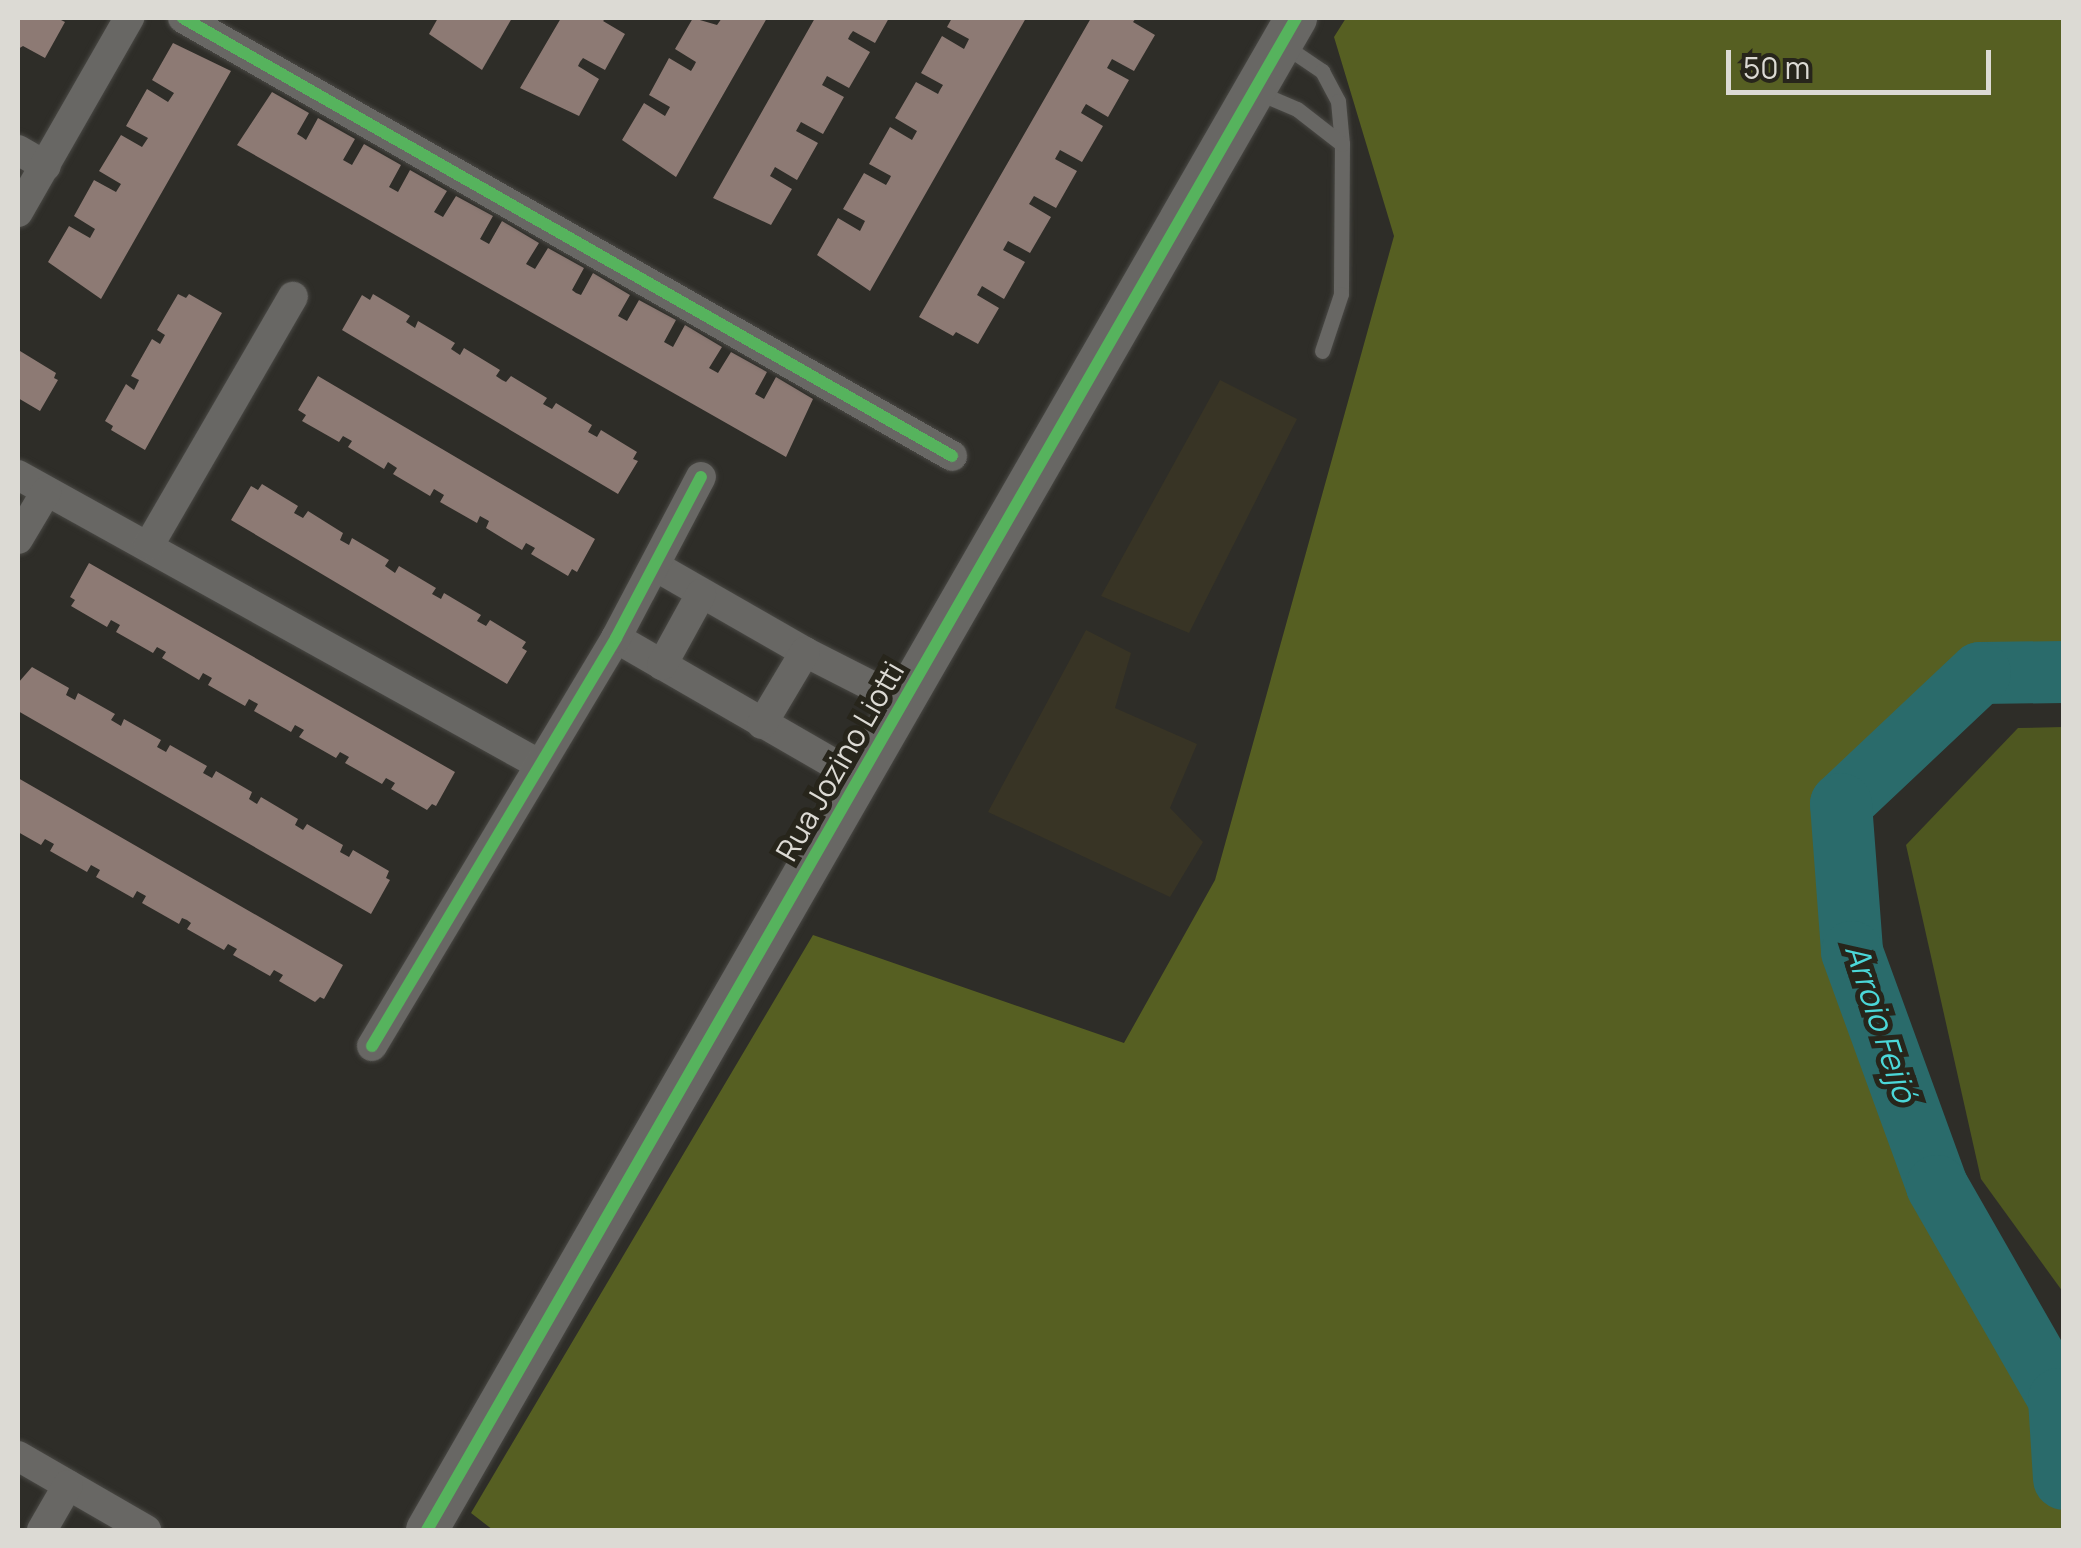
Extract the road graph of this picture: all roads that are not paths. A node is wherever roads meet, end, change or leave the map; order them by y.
1 (129, 18) edge
2 (183, 18) edge
3 (1289, 30) edge
4 (1254, 91) junction
5 (1342, 144) junction
6 (18, 150) edge
7 (46, 166) junction
8 (18, 212) edge
9 (293, 297) dead end
10 (1322, 351) dead end
11 (952, 456) dead end
12 (18, 475) edge
13 (701, 476) dead end
14 (46, 492) junction
15 (18, 539) edge
16 (149, 545) junction
17 (655, 566) junction
18 (702, 594) junction
19 (616, 638) junction
20 (805, 652) junction
21 (662, 665) junction
22 (904, 702) junction
23 (762, 724) junction
24 (537, 763) junction
25 (858, 777) junction
26 (372, 1046) dead end
27 (18, 1456) edge
28 (68, 1485) junction
29 (42, 1530) edge
30 (146, 1530) edge
31 (427, 1530) edge

1 - 7 street
2 - 11 street
3 - 4 street, Rua Jozino Liotti
3 - 5 lane
4 - 5 lane
4 - 22 street, Rua Jozino Liotti
5 - 10 lane
6 - 7 street
7 - 8 street
9 - 16 street
12 - 14 street
13 - 17 street
14 - 15 street
14 - 16 street
16 - 24 street
17 - 18 street
17 - 19 street
18 - 20 street
18 - 21 street
19 - 21 street
19 - 24 street
20 - 22 street
20 - 23 street
21 - 23 street
22 - 25 street, Rua Jozino Liotti
23 - 25 street
24 - 26 street
25 - 31 street, Rua Jozino Liotti
27 - 28 street
28 - 29 street
28 - 30 street

